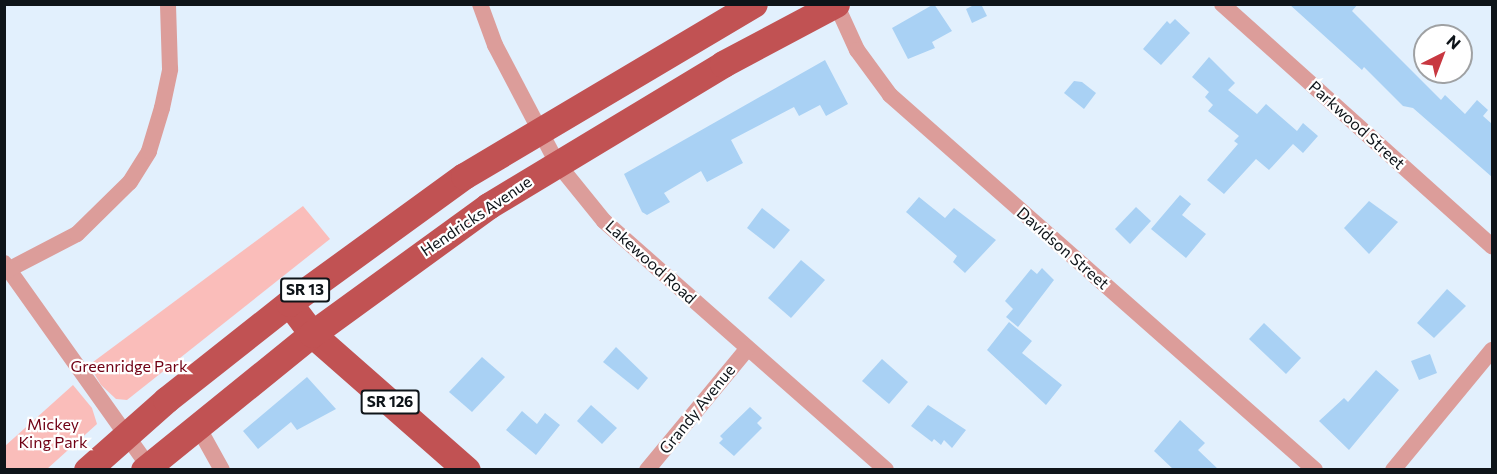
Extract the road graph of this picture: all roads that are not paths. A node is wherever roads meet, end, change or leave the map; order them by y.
1 (168, 4) edge
2 (480, 4) edge
3 (754, 4) edge
4 (836, 4) edge
5 (1222, 4) edge
6 (538, 130) junction
7 (557, 163) junction
8 (1492, 246) edge
9 (6, 268) edge
10 (280, 309) junction
11 (312, 334) junction
12 (747, 349) junction
13 (1492, 350) edge
14 (197, 425) junction
15 (126, 434) junction
16 (146, 468) edge
17 (87, 470) edge
18 (222, 470) edge
19 (467, 470) edge
20 (647, 470) edge
21 (886, 470) edge
22 (1315, 470) edge
23 (1393, 470) edge

1 - 9 street
2 - 6 street, Lakewood Road
3 - 6 main road, SR 13
4 - 7 main road, Hendricks Avenue / SR 13
4 - 22 street, Davidson Street
5 - 8 street, Parkwood Street
6 - 7 street, Lakewood Road
6 - 10 main road, SR 13
7 - 11 main road, Hendricks Avenue / SR 13
7 - 12 street, Lakewood Road
9 - 15 street
10 - 11 main road, SR 126
10 - 14 main road
10 - 15 main road, SR 13
11 - 14 main road, Hendricks Avenue / SR 13
11 - 19 main road, SR 126
12 - 20 street, Grandy Avenue
12 - 21 street, Lakewood Road
13 - 23 street
14 - 16 main road, Hendricks Avenue / SR 13
14 - 18 street
15 - 16 street
15 - 17 main road, SR 13

